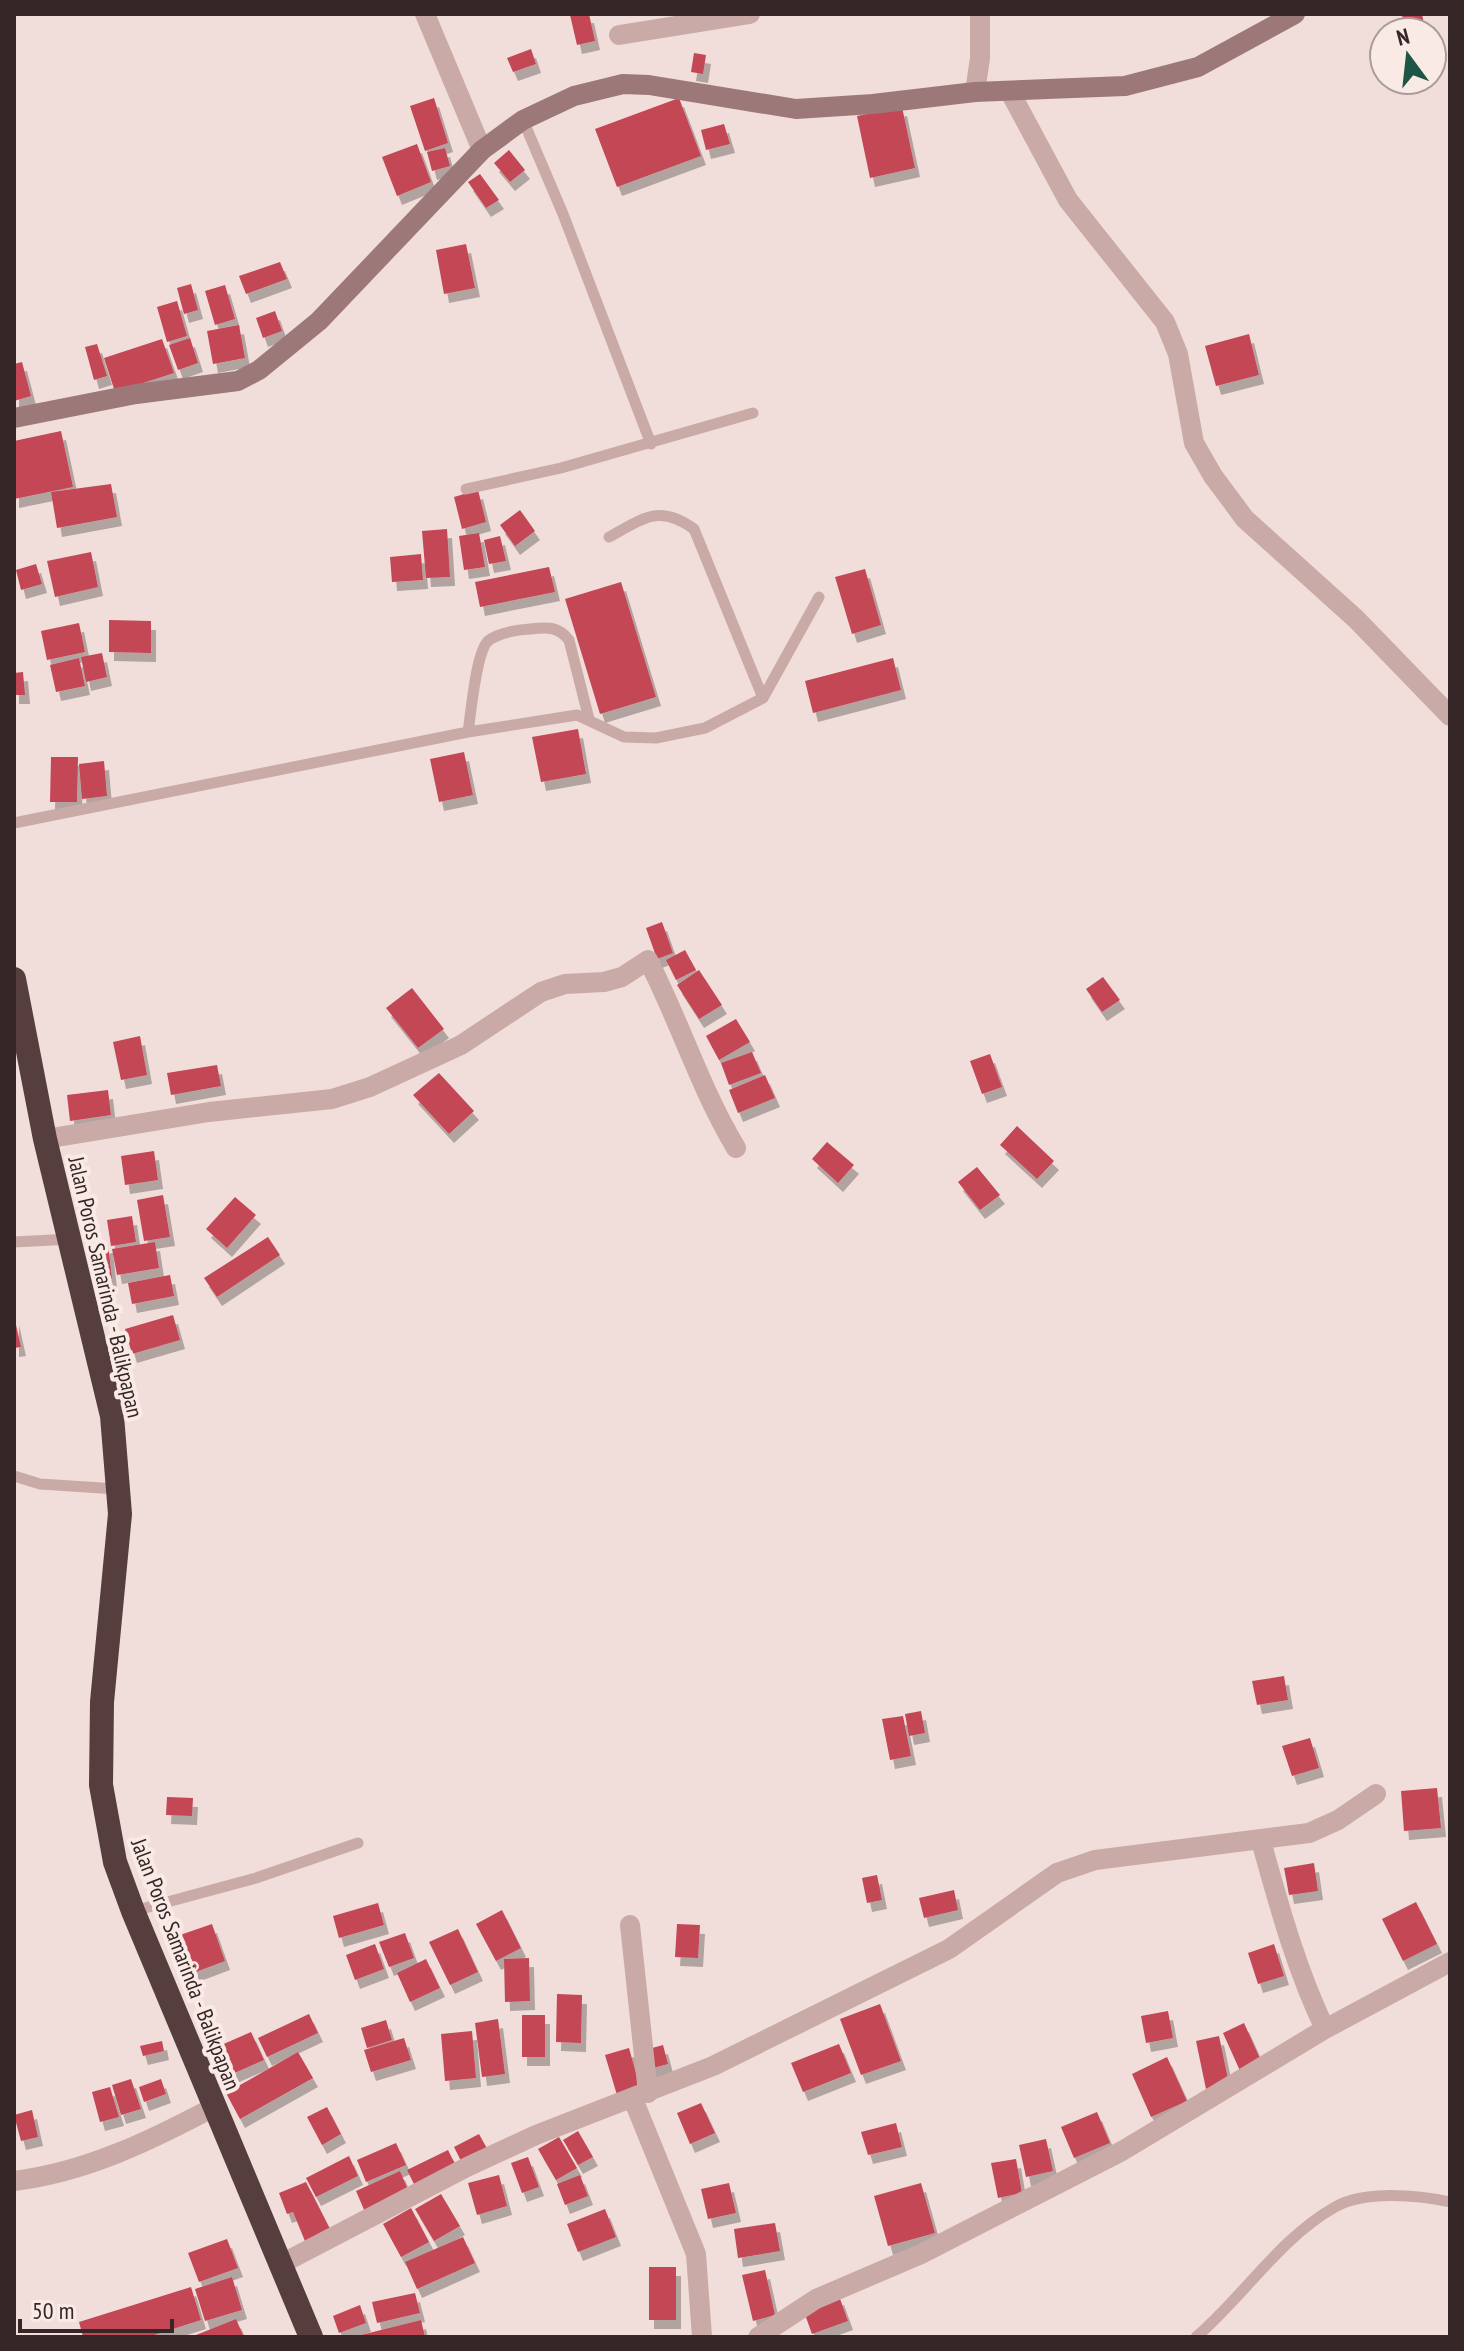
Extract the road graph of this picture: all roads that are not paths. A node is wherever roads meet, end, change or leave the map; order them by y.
1 (425, 14) edge
2 (750, 14) edge
3 (980, 14) edge
4 (1295, 14) edge
5 (619, 35) dead end
6 (975, 92) junction
7 (1010, 92) junction
8 (523, 120) junction
9 (482, 150) junction
10 (753, 413) dead end
11 (14, 418) edge
12 (651, 444) junction
13 (466, 489) dead end
14 (609, 537) dead end
15 (819, 597) dead end
16 (763, 698) junction
17 (1450, 716) edge
18 (589, 719) junction
19 (468, 732) junction
20 (14, 823) edge
21 (14, 979) edge
22 (45, 1139) junction
23 (736, 1148) dead end
24 (71, 1239) junction
25 (14, 1242) edge
26 (14, 1476) edge
27 (117, 1489) junction
28 (1376, 1794) dead end
29 (1261, 1841) junction
30 (358, 1843) dead end
31 (133, 1911) junction
32 (630, 1925) dead end
33 (1450, 1962) edge
34 (1325, 2029) junction
35 (640, 2096) junction
36 (214, 2107) junction
37 (14, 2181) edge
38 (1450, 2202) edge
39 (281, 2264) junction
40 (311, 2337) edge
41 (702, 2337) edge
42 (758, 2337) edge
43 (1196, 2337) edge

1 - 9 street
2 - 5 street
3 - 6 street
4 - 7 street
6 - 7 street
6 - 8 street
7 - 17 street
8 - 9 street
8 - 12 lane
9 - 11 street
10 - 12 lane
12 - 13 lane
14 - 16 lane
15 - 16 lane
16 - 18 lane
18 - 19 lane
18 - 19 lane
19 - 20 lane
21 - 22 highway, Jalan Poros Samarinda - Balikpapan
22 - 23 street
22 - 24 highway, Jalan Poros Samarinda - Balikpapan
24 - 25 lane
24 - 27 highway, Jalan Poros Samarinda - Balikpapan
26 - 27 lane
27 - 31 highway, Jalan Poros Samarinda - Balikpapan
28 - 29 street
29 - 34 street
29 - 35 street
30 - 31 lane
31 - 36 highway, Jalan Poros Samarinda - Balikpapan
32 - 35 street
33 - 34 street
34 - 42 street
35 - 39 street
35 - 41 street
36 - 37 street
36 - 39 highway, Jalan Poros Samarinda - Balikpapan
38 - 43 lane
39 - 40 highway, Jalan Poros Samarinda - Balikpapan

